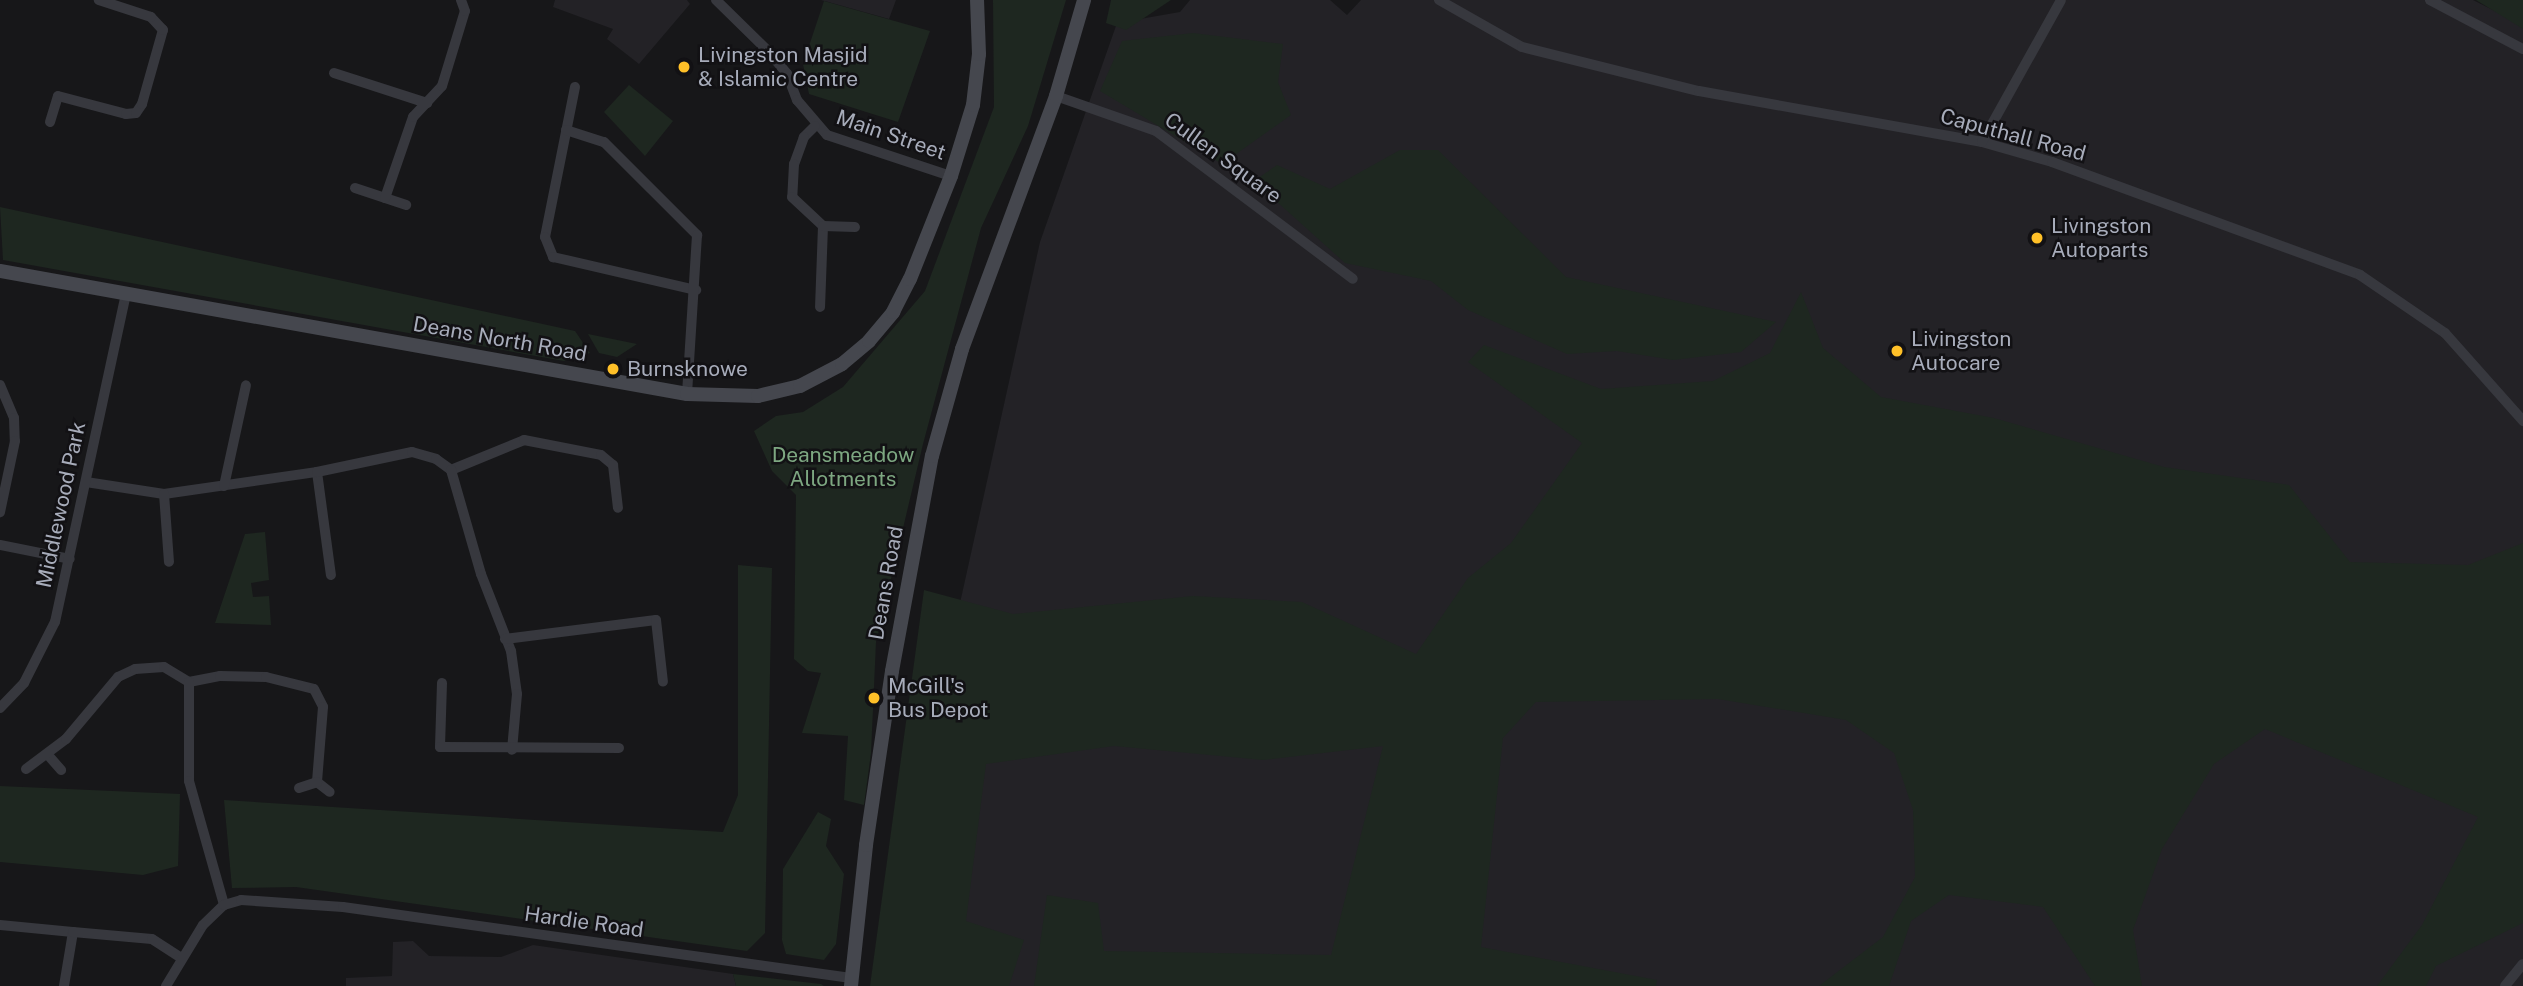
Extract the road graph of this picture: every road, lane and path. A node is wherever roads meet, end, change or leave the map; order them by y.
1 (99, 0) edge
2 (461, 0) edge
3 (716, 0) edge
4 (977, 0) edge
5 (1084, 0) edge
6 (1439, 0) edge
7 (2061, 0) edge
8 (2430, 0) edge
9 (2523, 48) edge
10 (334, 73) dead end
11 (575, 86) dead end
12 (1056, 96) junction
13 (427, 103) junction
14 (50, 122) dead end
15 (815, 126) junction
16 (566, 130) junction
17 (1982, 142) junction
18 (951, 176) junction
19 (355, 188) dead end
20 (385, 198) junction
21 (406, 205) dead end
22 (823, 226) junction
23 (855, 227) dead end
24 (0, 271) edge
25 (820, 276) junction
26 (832, 277) dead end
27 (1353, 279) dead end
28 (696, 290) junction
29 (126, 294) junction
30 (820, 307) dead end
31 (0, 385) edge
32 (246, 386) dead end
33 (687, 394) junction
34 (2523, 421) edge
35 (451, 470) junction
36 (317, 472) junction
37 (86, 482) junction
38 (224, 486) junction
39 (164, 494) junction
40 (2, 497) edge
41 (618, 508) dead end
42 (0, 512) edge
43 (0, 544) edge
44 (70, 559) junction
45 (170, 562) dead end
46 (331, 575) dead end
47 (505, 639) junction
48 (189, 682) junction
49 (663, 682) dead end
50 (442, 683) dead end
51 (0, 708) edge
52 (619, 748) dead end
53 (512, 750) junction
54 (48, 755) junction
55 (26, 769) dead end
56 (61, 771) dead end
57 (317, 782) junction
58 (299, 788) dead end
59 (330, 792) dead end
60 (224, 905) junction
61 (0, 925) edge
62 (73, 932) junction
63 (181, 958) junction
64 (2523, 964) edge
65 (851, 982) edge
66 (64, 986) edge
67 (166, 986) edge
68 (2505, 986) edge

1 - 14 street
2 - 13 street
3 - 15 street, Main Street
4 - 18 street, Deans North Road
5 - 12 street, Deans Road
6 - 17 street, Caputhall Road
7 - 17 street
8 - 9 street
10 - 13 street
11 - 16 street
12 - 27 street, Cullen Square
12 - 65 street, Deans Road
13 - 20 street
15 - 18 street, Main Street
15 - 22 street
16 - 28 street
16 - 28 street
17 - 34 street, Caputhall Road
18 - 33 street, Deans North Road
19 - 20 street
20 - 21 street
22 - 23 street
22 - 25 street
24 - 29 street, Deans North Road
25 - 26 street
25 - 30 street
28 - 33 street
29 - 33 street, Deans North Road
29 - 37 street, Middlewood Park
31 - 40 street
32 - 38 street
35 - 36 street
35 - 41 street
35 - 47 street
36 - 38 street
36 - 46 street
37 - 39 street
37 - 44 street, Middlewood Park
38 - 39 street
39 - 45 street
40 - 42 street
43 - 44 street
44 - 51 street, Middlewood Park
47 - 49 street
47 - 53 street
48 - 54 street
48 - 57 street
48 - 60 street
50 - 53 street
52 - 53 street
54 - 55 street
54 - 56 street
57 - 58 street
57 - 59 street
60 - 63 street
60 - 65 street, Hardie Road
61 - 62 street
62 - 63 street
62 - 66 street
63 - 67 street
64 - 68 street

